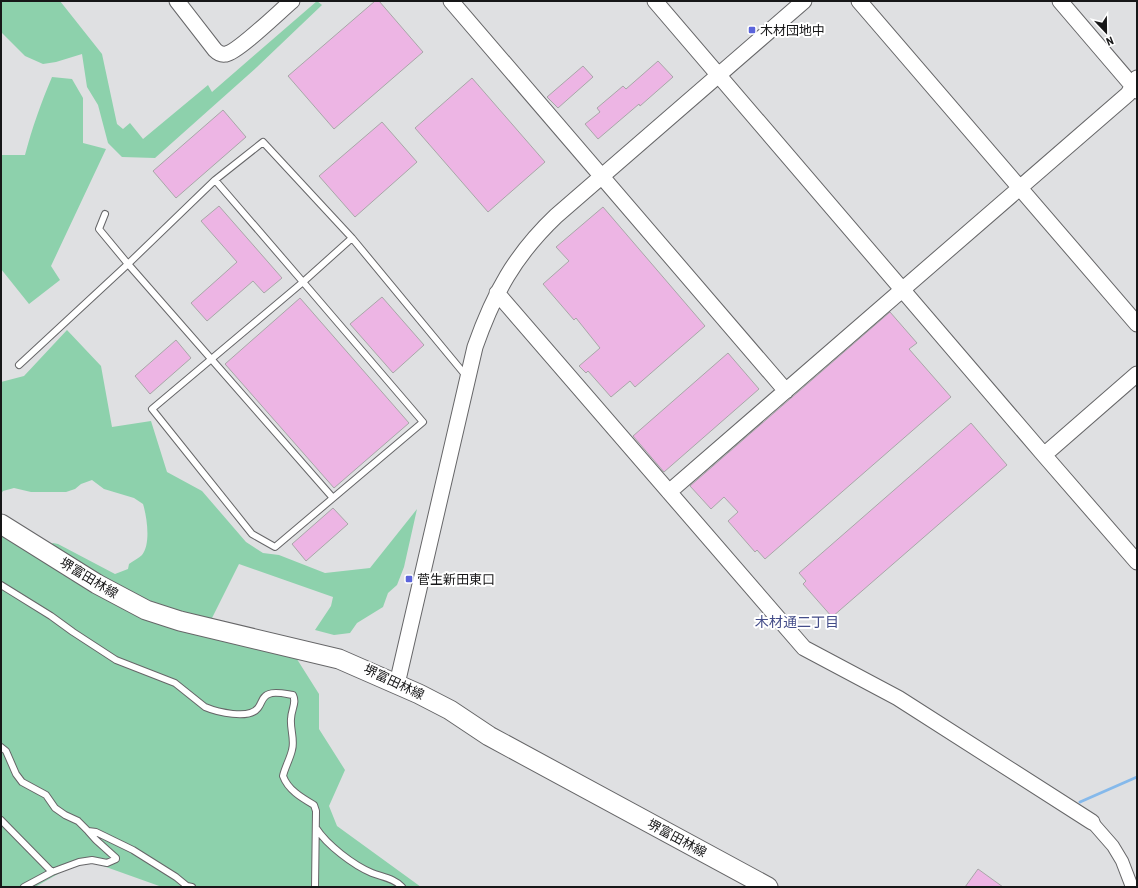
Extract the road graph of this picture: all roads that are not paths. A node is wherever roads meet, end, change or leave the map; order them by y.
1 (177, 1) edge
2 (292, 1) edge
3 (451, 1) edge
4 (655, 1) edge
5 (804, 1) edge
6 (859, 1) edge
7 (1060, 1) edge
8 (719, 75) junction
9 (1136, 85) edge
10 (602, 176) junction
11 (215, 180) junction
12 (1020, 188) junction
13 (105, 214) dead end
14 (352, 238) junction
15 (128, 264) junction
16 (303, 282) junction
17 (903, 289) junction
18 (497, 293) junction
19 (1137, 324) edge
20 (212, 359) junction
21 (19, 365) dead end
22 (1137, 374) edge
23 (467, 377) junction
24 (786, 390) junction
25 (1044, 455) junction
26 (669, 492) junction
27 (333, 498) junction
28 (1, 524) edge
29 (1137, 562) edge
30 (1, 584) edge
31 (397, 684) junction
32 (1, 747) edge
33 (1, 820) edge
34 (1092, 822) joint
35 (316, 827) junction
36 (88, 831) junction
37 (52, 872) junction
38 (24, 887) edge
39 (192, 887) edge
40 (315, 887) edge
41 (402, 887) edge
42 (768, 887) edge
43 (1132, 887) edge

1 - 2 street
3 - 10 street
4 - 8 street
5 - 8 street
6 - 12 street
7 - 9 street
8 - 10 street
8 - 17 street
9 - 12 street
10 - 18 street
10 - 24 street
11 - 14 lane
11 - 15 lane
11 - 16 lane
12 - 17 street
12 - 19 street
13 - 15 lane
14 - 16 lane
14 - 23 lane
15 - 20 lane
15 - 21 lane
16 - 20 lane
16 - 27 lane
17 - 24 street
17 - 25 street
18 - 23 street
18 - 26 street
20 - 27 lane
20 - 27 lane
22 - 25 street
23 - 31 street
24 - 26 street
25 - 29 street
26 - 34 street
28 - 31 main road, 堺富田林線
30 - 35 lane
31 - 42 main road, 堺富田林線
32 - 36 lane
33 - 37 lane
34 - 43 street
35 - 40 lane
35 - 41 lane
36 - 37 lane
36 - 39 lane
37 - 38 lane

